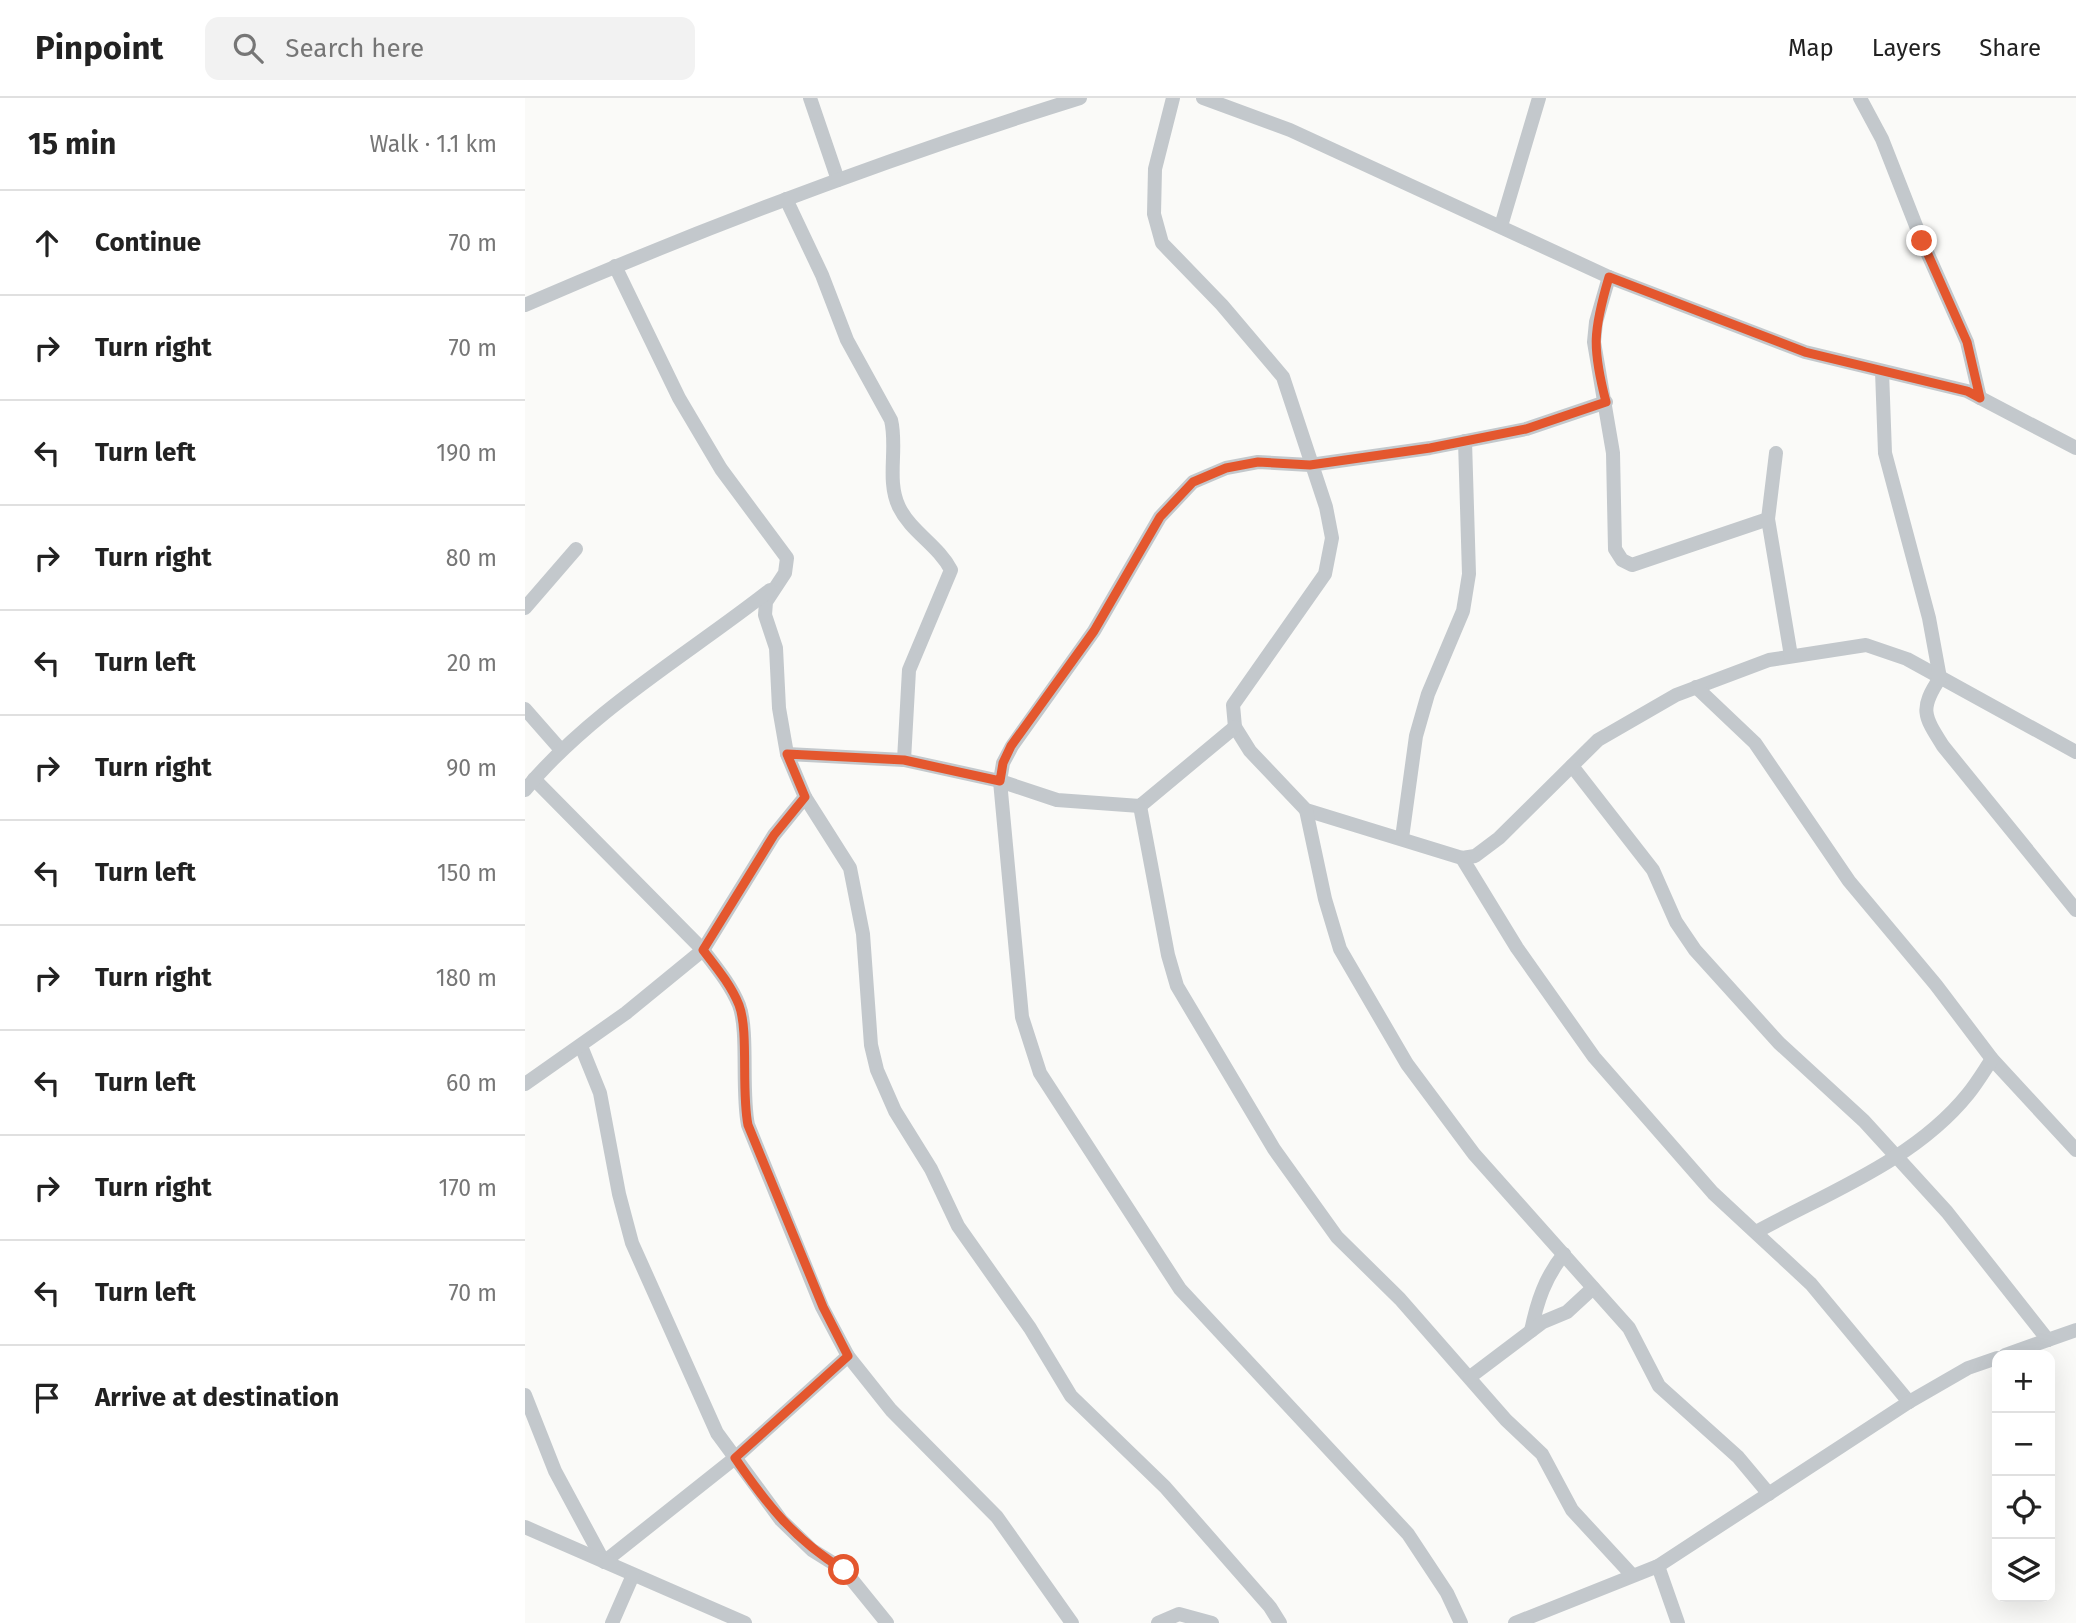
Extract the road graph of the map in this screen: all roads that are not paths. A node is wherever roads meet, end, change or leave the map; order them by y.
1 (810, 98) edge
2 (1080, 98) edge
3 (1173, 98) edge
4 (1203, 98) edge
5 (1539, 98) edge
6 (1860, 98) edge
7 (838, 180) junction
8 (786, 199) junction
9 (1501, 226) junction
10 (615, 266) junction
11 (1609, 277) junction
12 (525, 305) edge
13 (1882, 371) junction
14 (1980, 398) junction
15 (1606, 402) junction
16 (1465, 441) junction
17 (2076, 448) edge
18 (1776, 453) dead end
19 (1310, 465) junction
20 (1768, 519) junction
21 (576, 549) dead end
22 (772, 589) junction
23 (525, 608) edge
24 (1791, 656) junction
25 (1940, 678) junction
26 (1696, 687) junction
27 (525, 709) edge
28 (1235, 727) junction
29 (561, 750) junction
30 (2076, 752) edge
31 (787, 754) junction
32 (904, 760) junction
33 (1572, 766) junction
34 (1000, 781) junction
35 (529, 785) edge
36 (805, 797) junction
37 (1140, 806) junction
38 (1306, 810) junction
39 (1402, 838) junction
40 (1462, 858) junction
41 (2076, 910) edge
42 (703, 950) junction
43 (581, 1046) junction
44 (1992, 1059) junction
45 (525, 1084) edge
46 (2076, 1150) edge
47 (1896, 1156) junction
48 (1756, 1232) junction
49 (1565, 1254) junction
50 (1593, 1288) junction
51 (2076, 1330) edge
52 (1531, 1331) junction
53 (2048, 1340) junction
54 (2019, 1350) edge
55 (848, 1356) junction
56 (1992, 1360) edge
57 (1470, 1377) junction
58 (525, 1395) edge
59 (1909, 1402) junction
60 (735, 1458) junction
61 (1769, 1494) junction
62 (525, 1527) edge
63 (604, 1562) junction
64 (1658, 1566) junction
65 (633, 1575) junction
66 (1632, 1575) junction
67 (1205, 1622) edge
68 (612, 1623) edge
69 (745, 1623) edge
70 (887, 1623) edge
71 (1072, 1623) edge
72 (1159, 1623) edge
73 (1280, 1623) edge
74 (1461, 1623) edge
75 (1515, 1623) edge
76 (1678, 1623) edge

1 - 7 street
2 - 7 street
3 - 19 street
4 - 9 street
5 - 9 street
6 - 14 street
7 - 8 street
8 - 10 street
8 - 32 street
9 - 11 street
10 - 12 street
10 - 22 street
11 - 13 street
11 - 15 street
13 - 14 street
13 - 25 street
14 - 17 street
15 - 16 street
15 - 20 street
16 - 19 street
16 - 39 street
18 - 20 street
19 - 28 street
19 - 34 street
20 - 24 street
21 - 23 street
22 - 29 street
22 - 31 street
24 - 25 street
24 - 26 street
25 - 30 street
25 - 41 street
26 - 33 street
26 - 44 street
27 - 29 street
28 - 37 street
28 - 38 street
29 - 35 street
31 - 32 street
31 - 36 street
32 - 34 street
33 - 40 street
33 - 47 street
34 - 37 street
34 - 74 street
35 - 42 street
36 - 42 street
36 - 73 street
37 - 57 street
38 - 39 street
38 - 49 street
39 - 40 street
40 - 48 street
42 - 43 street
42 - 55 street
43 - 45 street
43 - 60 street
44 - 46 street
44 - 47 street
47 - 48 street
47 - 53 street
48 - 59 street
49 - 50 street
49 - 52 street
50 - 52 street
50 - 61 street
51 - 53 street
52 - 57 street
53 - 54 street
55 - 60 street
55 - 71 street
56 - 59 street
57 - 66 street
58 - 63 street
59 - 61 street
60 - 63 street
60 - 70 street
61 - 64 street
62 - 63 street
63 - 65 street
64 - 66 street
64 - 76 street
65 - 68 street
65 - 69 street
66 - 75 street
67 - 72 street

